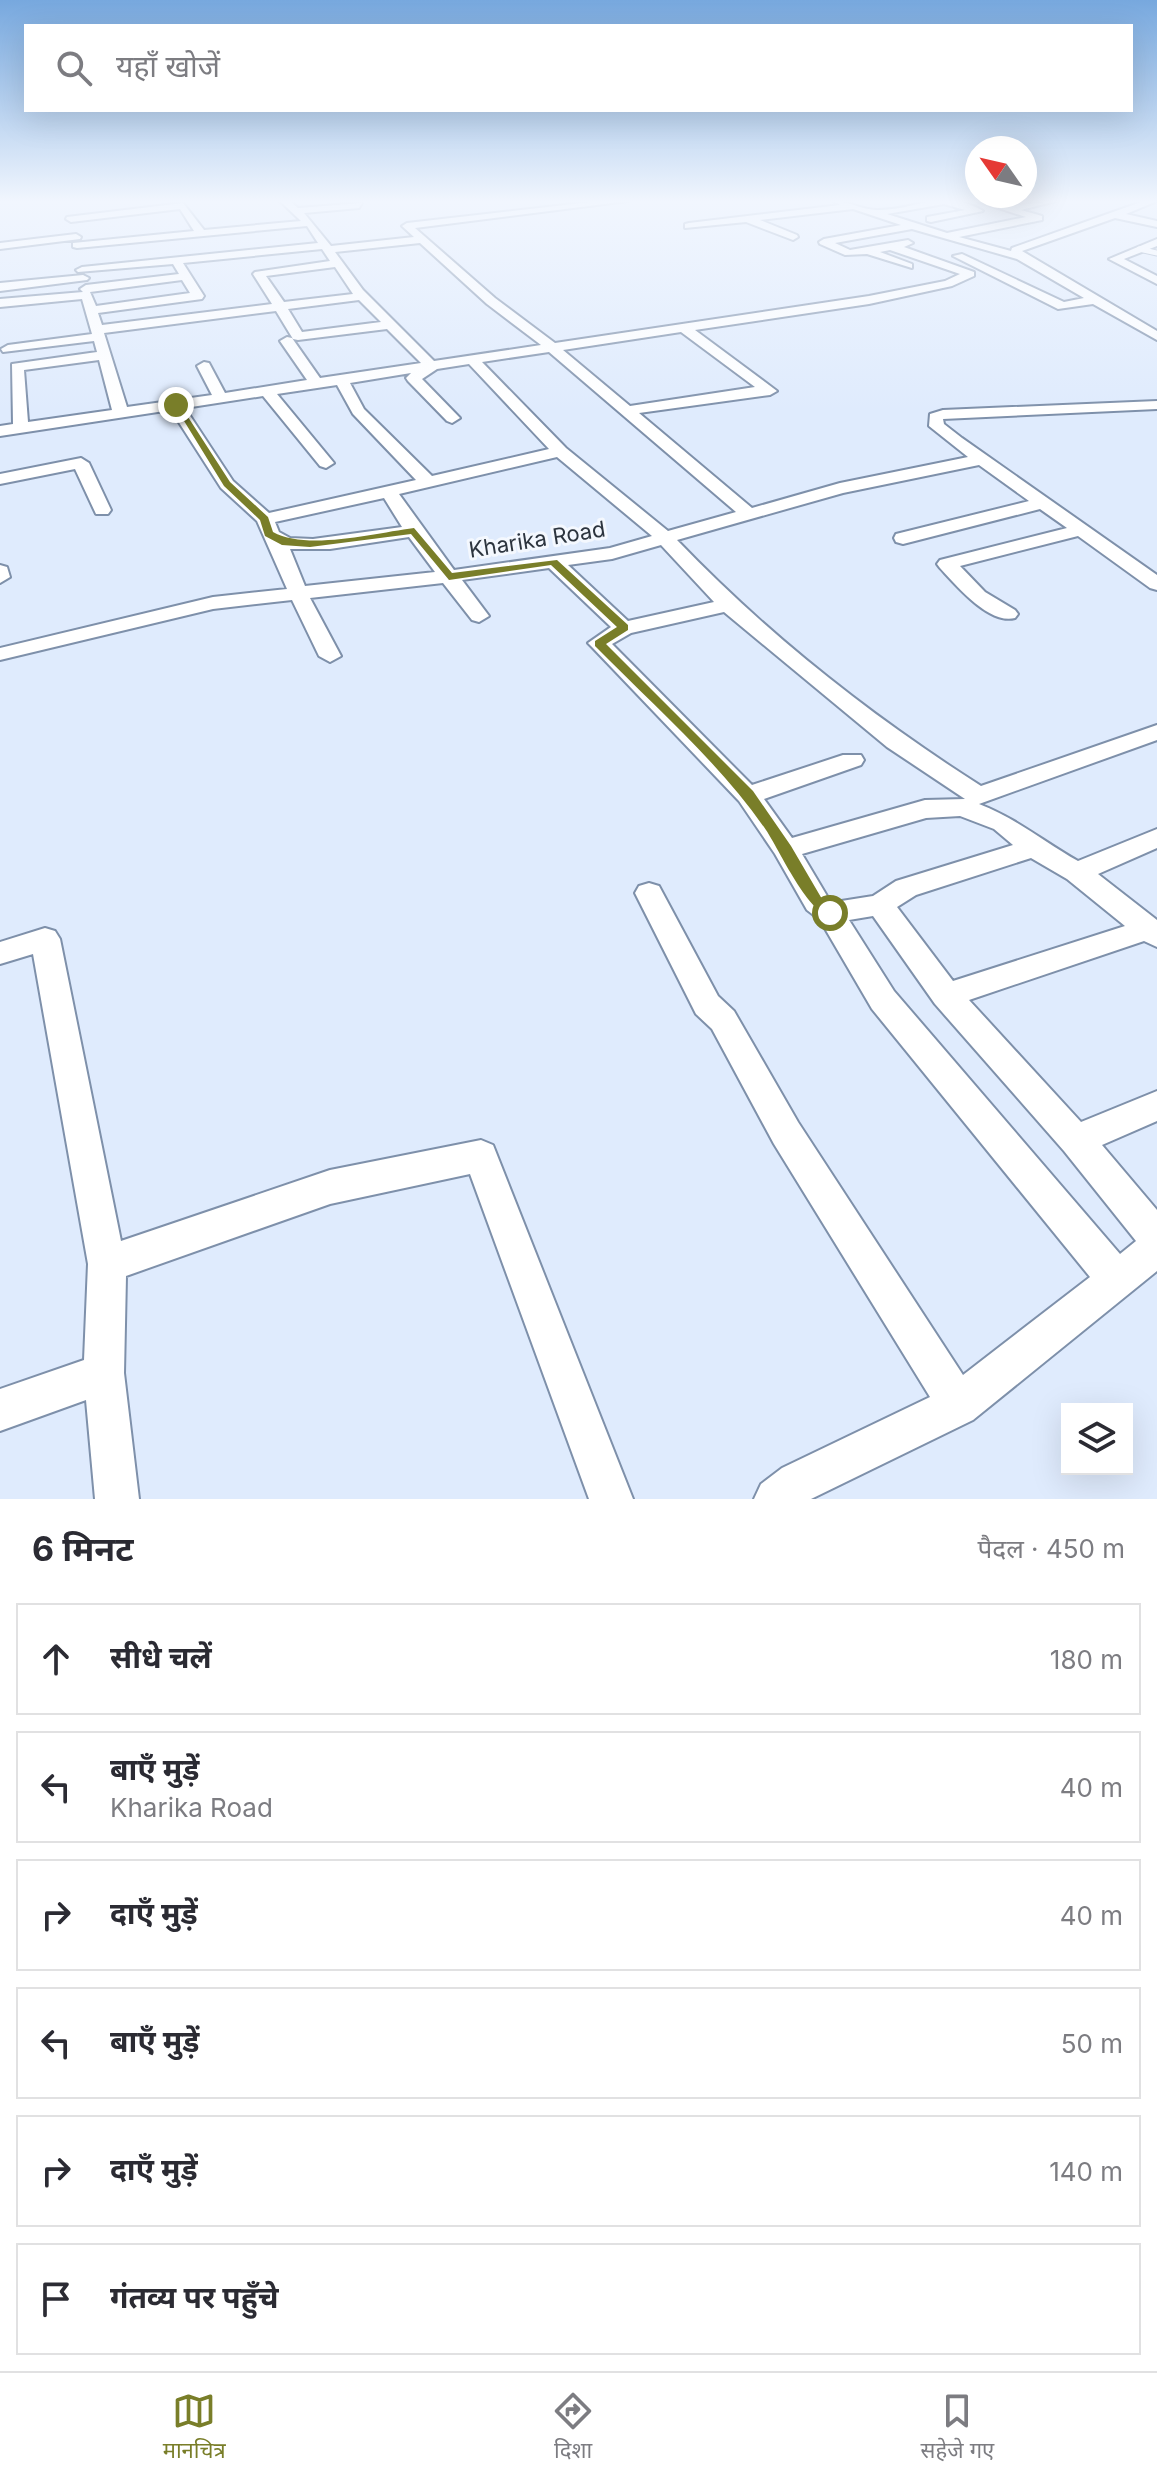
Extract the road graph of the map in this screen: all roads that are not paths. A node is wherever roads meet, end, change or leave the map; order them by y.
1 (82, 271) edge
2 (133, 271) edge
3 (184, 271) edge
4 (284, 271) edge
5 (344, 271) edge
6 (457, 271) edge
7 (922, 271) edge
8 (961, 271) edge
9 (991, 271) edge
10 (1045, 271) edge
11 (1138, 271) edge
12 (187, 276) junction
13 (1157, 281) edge
14 (952, 282) junction
15 (85, 283) junction
16 (352, 283) junction
17 (0, 287) edge
18 (272, 294) junction
19 (363, 296) junction
20 (1096, 300) junction
21 (0, 303) edge
22 (283, 307) junction
23 (91, 310) junction
24 (377, 311) junction
25 (363, 313) dead end
26 (305, 321) dead end
27 (291, 322) junction
28 (390, 325) junction
29 (684, 328) junction
30 (97, 334) junction
31 (1157, 336) edge
32 (287, 341) dead end
33 (8, 349) dead end
34 (552, 349) junction
35 (103, 355) junction
36 (473, 361) junction
37 (204, 366) dead end
38 (432, 367) junction
39 (342, 381) junction
40 (317, 384) junction
41 (267, 391) junction
42 (221, 398) junction
43 (19, 402) junction
44 (0, 405) edge
45 (176, 405) junction
46 (1157, 405) edge
47 (625, 411) junction
48 (121, 413) junction
49 (452, 418) dead end
50 (21, 428) junction
51 (0, 431) edge
52 (560, 451) junction
53 (982, 459) junction
54 (326, 463) dead end
55 (0, 479) edge
56 (426, 480) junction
57 (390, 493) junction
58 (1044, 503) junction
59 (102, 510) dead end
60 (749, 514) junction
61 (265, 519) junction
62 (1081, 530) junction
63 (414, 531) junction
64 (664, 537) junction
65 (276, 538) junction
66 (903, 538) dead end
67 (553, 562) junction
68 (449, 577) junction
69 (1155, 581) edge
70 (299, 595) junction
71 (728, 605) junction
72 (1008, 614) dead end
73 (479, 616) dead end
74 (624, 628) junction
75 (0, 654) edge
76 (330, 656) dead end
77 (1157, 732) edge
78 (852, 760) dead end
79 (748, 795) junction
80 (1157, 838) edge
81 (1034, 848) junction
82 (786, 849) junction
83 (1077, 872) junction
84 (649, 893) dead end
85 (880, 905) junction
86 (830, 913) junction
87 (1153, 932) edge
88 (0, 953) edge
89 (946, 995) junction
90 (1157, 1106) edge
91 (1076, 1140) junction
92 (1157, 1238) edge
93 (1157, 1248) edge
94 (107, 1264) junction
95 (1117, 1280) junction
96 (104, 1373) junction
97 (958, 1405) junction
98 (0, 1410) edge
99 (117, 1499) edge
100 (611, 1499) edge
101 (776, 1499) edge

1 - 15 street
2 - 15 street
3 - 12 street
4 - 18 street
5 - 16 street
6 - 34 street
7 - 14 street
8 - 14 street
9 - 20 street
10 - 20 street
11 - 13 street
12 - 15 street
12 - 23 street
14 - 29 street
15 - 17 street
15 - 21 street
15 - 23 street
16 - 18 street
16 - 19 street
18 - 22 street
19 - 22 street
19 - 24 street
20 - 31 street
22 - 27 street
22 - 30 street
23 - 30 street
24 - 25 street
24 - 28 street
26 - 27 street
27 - 28 street
28 - 38 street
29 - 34 street
29 - 47 street
30 - 33 street
30 - 35 street
32 - 40 street
34 - 36 street
34 - 47 street
35 - 43 street
35 - 48 street
36 - 38 street
36 - 52 street
37 - 42 street
38 - 39 street
38 - 49 street
39 - 40 street
39 - 56 street
40 - 41 street
41 - 42 street
41 - 54 street
42 - 45 street
43 - 44 street
43 - 50 street
45 - 48 street
45 - 61 street
46 - 53 street
47 - 60 street
48 - 50 street
50 - 51 street
52 - 56 street
52 - 64 street
53 - 58 street
53 - 60 street, Kharika Road
55 - 59 street
56 - 57 street
57 - 61 street
57 - 63 street
58 - 62 street
58 - 66 street
60 - 64 street, Kharika Road
61 - 65 street
62 - 69 street
62 - 72 street
63 - 65 street
63 - 68 street
64 - 67 street, Kharika Road
64 - 71 street
65 - 70 street
67 - 68 street, Kharika Road
67 - 74 street
68 - 70 street, Kharika Road
68 - 73 street
70 - 75 street, Kharika Road
70 - 76 street
71 - 74 street
71 - 77 street
74 - 79 street
78 - 79 street
79 - 82 street
80 - 83 street
81 - 82 street
81 - 83 street
81 - 85 street
82 - 86 street
83 - 87 street
84 - 97 street
85 - 86 street
85 - 89 street
86 - 95 street
87 - 89 street
88 - 94 street
89 - 91 street
90 - 91 street
91 - 92 street
93 - 95 street
94 - 96 street
94 - 100 street
95 - 97 street
96 - 98 street
96 - 99 street
97 - 101 street

